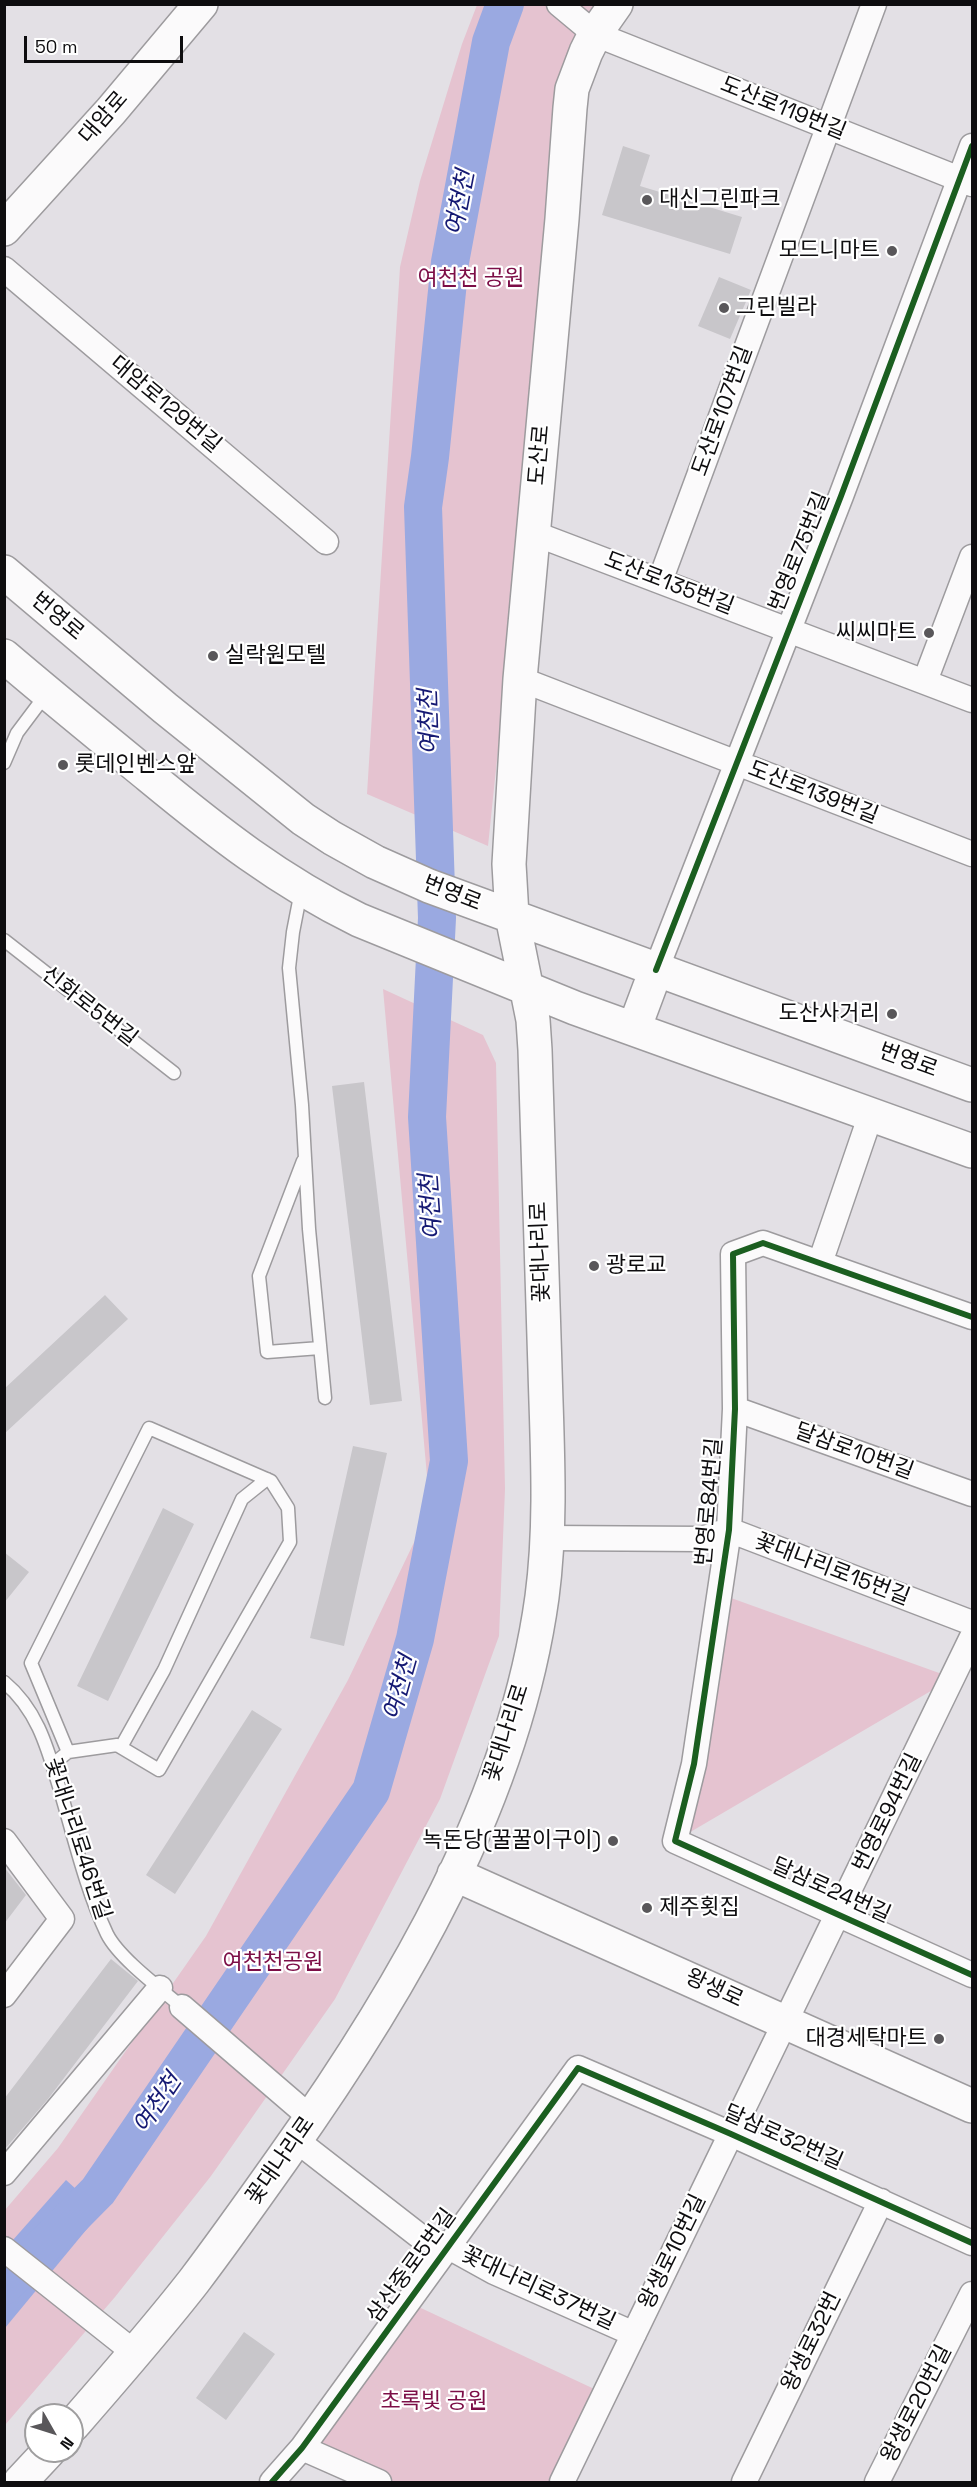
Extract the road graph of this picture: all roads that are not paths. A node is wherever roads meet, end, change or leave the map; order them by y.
1 (201, 4) edge
2 (559, 4) edge
3 (616, 4) edge
4 (874, 4) edge
5 (595, 34) junction
6 (828, 127) junction
7 (972, 146) edge
8 (966, 181) edge
9 (4, 229) edge
10 (4, 269) edge
11 (533, 533) junction
12 (326, 542) dead end
13 (972, 557) edge
14 (4, 572) edge
15 (660, 581) junction
16 (788, 630) junction
17 (4, 656) edge
18 (520, 679) junction
19 (925, 681) junction
20 (47, 692) junction
21 (972, 700) edge
22 (4, 763) edge
23 (736, 763) junction
24 (972, 854) edge
25 (301, 890) junction
26 (501, 912) junction
27 (4, 940) edge
28 (656, 970) junction
29 (527, 989) junction
30 (634, 1029) junction
31 (174, 1073) dead end
32 (972, 1085) edge
33 (871, 1114) junction
34 (972, 1151) edge
35 (305, 1157) junction
36 (820, 1263) junction
37 (972, 1317) edge
38 (320, 1348) junction
39 (325, 1398) dead end
40 (735, 1409) junction
41 (267, 1479) junction
42 (972, 1494) edge
43 (729, 1530) junction
44 (547, 1538) junction
45 (972, 1623) edge
46 (972, 1637) edge
47 (4, 1682) edge
48 (121, 1747) junction
49 (68, 1752) junction
50 (52, 1765) junction
51 (675, 1840) joint
52 (4, 1841) edge
53 (454, 1874) junction
54 (839, 1914) junction
55 (971, 1970) edge
56 (160, 1988) junction
57 (4, 1995) edge
58 (182, 2007) joint
59 (785, 2022) junction
60 (578, 2068) joint
61 (972, 2106) edge
62 (303, 2129) junction
63 (731, 2134) junction
64 (4, 2173) edge
65 (881, 2201) junction
66 (972, 2243) edge
67 (447, 2246) junction
68 (4, 2249) edge
69 (972, 2294) edge
70 (634, 2334) junction
71 (135, 2353) junction
72 (84, 2412) edge
73 (302, 2448) junction
74 (38, 2463) edge
75 (20, 2482) edge
76 (272, 2482) edge
77 (379, 2482) edge
78 (562, 2482) edge
79 (744, 2482) edge
80 (877, 2482) edge

1 - 9 main road, 대암로
2 - 5 street, 도산로119번길
3 - 5 main road, 도산로
4 - 6 street, 도산로107번길
5 - 6 street, 도산로119번길
5 - 11 main road, 도산로
6 - 8 street, 도산로119번길
6 - 15 street, 도산로107번길
7 - 8 street, 번영로75번길
8 - 16 street, 번영로75번길
10 - 12 street, 대암로129번길
11 - 15 street, 도산로135번길
11 - 18 main road, 도산로
13 - 19 street
14 - 26 main road, 번영로
15 - 16 street, 도산로135번길
16 - 19 street, 도산로135번길
16 - 23 street, 번영로75번길
17 - 20 main road
18 - 23 street, 도산로139번길
18 - 26 main road, 도산로
19 - 21 street, 도산로135번길
20 - 22 lane
20 - 25 main road
23 - 24 street, 도산로139번길
23 - 28 street, 번영로75번길
25 - 29 main road
25 - 35 lane
26 - 28 main road, 번영로
26 - 29 main road, 꽃대나리로
27 - 31 lane, 신화로5번길
28 - 30 main road
28 - 32 main road, 번영로
29 - 30 main road
29 - 44 main road, 꽃대나리로
30 - 33 main road
33 - 34 main road
33 - 36 street
35 - 38 lane
35 - 38 lane
36 - 37 street
36 - 40 street, 번영로84번길
38 - 39 lane
40 - 42 street, 달삼로10번길
40 - 43 street, 번영로84번길
41 - 48 lane
41 - 48 lane
41 - 49 lane
43 - 44 street, 꽃대나리로15번길
43 - 45 street, 꽃대나리로15번길
43 - 51 street, 번영로84번길
44 - 53 main road, 꽃대나리로
46 - 54 street, 번영로94번길
47 - 50 lane, 꽃대나리로46번길
48 - 49 lane
49 - 50 lane
50 - 56 lane, 꽃대나리로46번길
51 - 54 street, 달삼로24번길
52 - 57 street
53 - 59 main road, 왕생로
53 - 62 main road, 꽃대나리로
54 - 55 street, 달삼로24번길
54 - 59 street, 번영로94번길
56 - 58 lane, 꽃대나리로46번길
56 - 64 street
58 - 62 street, 꽃대나리로37번길
59 - 61 main road, 왕생로
59 - 63 street, 왕생로10번길
60 - 63 street, 달삼로32번길
60 - 67 street, 삼산중로5번길
62 - 67 street, 꽃대나리로37번길
62 - 71 main road, 꽃대나리로
63 - 65 street, 달삼로32번길
63 - 70 street, 왕생로10번길
65 - 66 street, 달삼로32번길
65 - 79 street, 왕생로32번
67 - 70 street, 꽃대나리로37번길
67 - 73 street, 삼산중로5번길
68 - 71 street
69 - 80 street, 왕생로20번길
70 - 78 street, 왕생로10번길
71 - 72 main road, 꽃대나리로
73 - 76 street, 삼산중로5번길
73 - 77 street
74 - 75 main road

